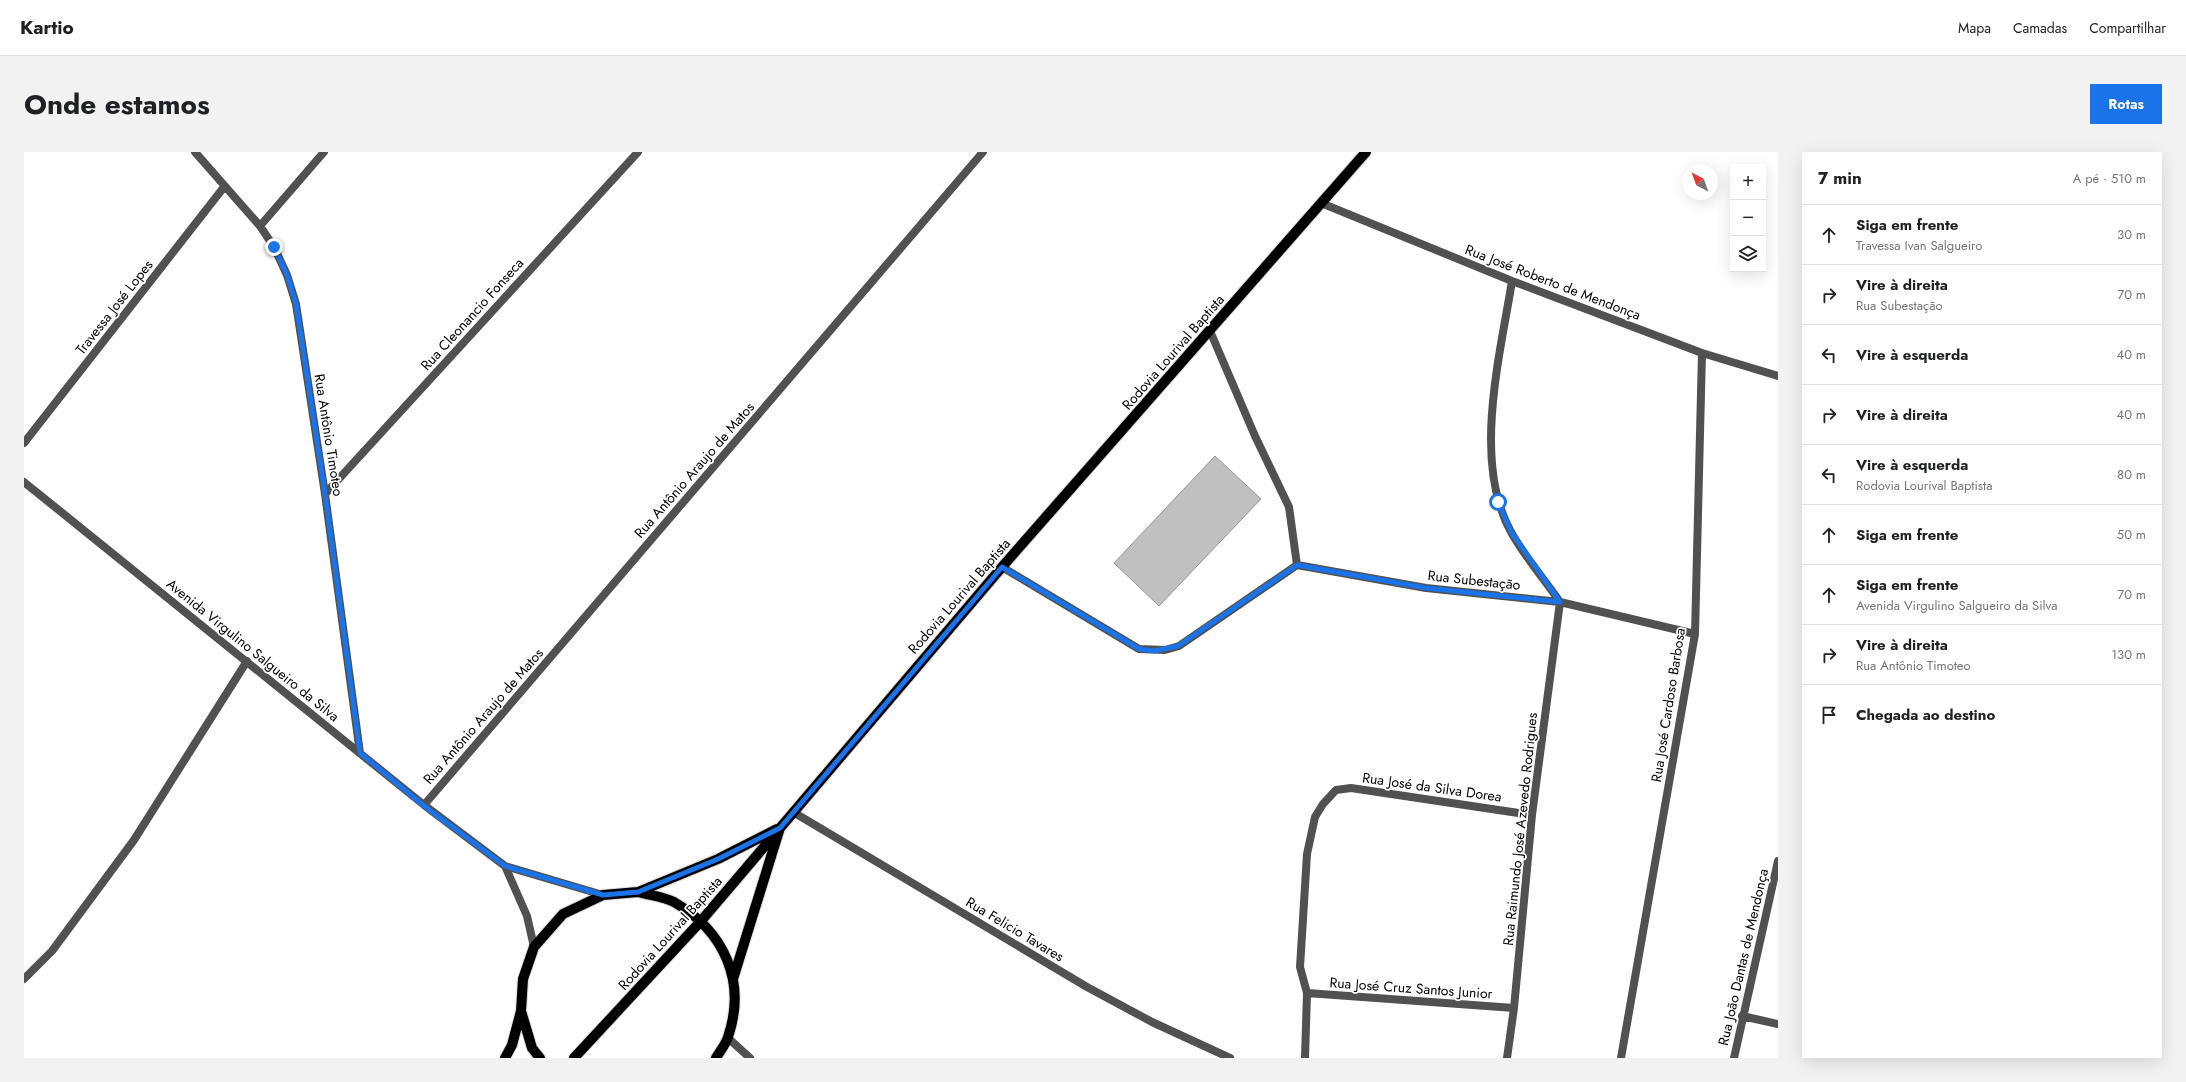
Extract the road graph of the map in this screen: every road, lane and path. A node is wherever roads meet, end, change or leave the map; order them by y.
1 (195, 152) edge
2 (324, 152) edge
3 (638, 152) edge
4 (983, 152) edge
5 (1366, 152) edge
6 (224, 186) junction
7 (1321, 203) junction
8 (260, 226) junction
9 (1512, 281) junction
10 (1210, 331) junction
11 (1702, 353) junction
12 (1778, 376) edge
13 (24, 443) edge
14 (24, 482) edge
15 (325, 494) junction
16 (1297, 565) junction
17 (1002, 567) junction
18 (1560, 602) junction
19 (1695, 634) junction
20 (247, 661) junction
21 (360, 753) junction
22 (424, 806) junction
23 (793, 812) junction
24 (1532, 815) junction
25 (780, 828) junction
26 (1778, 861) edge
27 (505, 866) junction
28 (638, 892) junction
29 (603, 895) junction
30 (702, 921) junction
31 (534, 947) junction
32 (24, 979) edge
33 (733, 979) junction
34 (1307, 993) junction
35 (1514, 1008) junction
36 (521, 1011) junction
37 (1742, 1016) junction
38 (1778, 1024) edge
39 (728, 1038) junction
40 (505, 1058) edge
41 (540, 1058) edge
42 (574, 1058) edge
43 (716, 1058) edge
44 (750, 1058) edge
45 (1230, 1058) edge
46 (1305, 1058) edge
47 (1507, 1058) edge
48 (1621, 1058) edge
49 (1734, 1058) edge

1 - 6 street, Rua Antônio Timoteo
2 - 8 street
3 - 15 street, Rua Cleonancio Fonseca
4 - 22 street, Rua Antônio Araujo de Matos
5 - 7 main road, Rodovia Lourival Baptista
6 - 8 street, Rua Antônio Timoteo
6 - 13 street, Travessa José Lopes
7 - 9 street, Rua José Roberto de Mendonça
7 - 10 main road, Rodovia Lourival Baptista
8 - 15 street, Rua Antônio Timoteo
9 - 11 street, Rua José Roberto de Mendonça
9 - 18 street
10 - 16 street
10 - 17 main road, Rodovia Lourival Baptista
11 - 12 street, Rua José Roberto de Mendonça
11 - 19 street, Rua José Cardoso Barbosa
14 - 20 street, Avenida Virgulino Salgueiro da Silva
15 - 21 street, Rua Antônio Timoteo
16 - 17 street
16 - 18 street, Rua Subestação
17 - 23 main road, Rodovia Lourival Baptista
18 - 19 street, Rua Subestação
18 - 24 street, Rua Raimundo José Azevedo Rodrigues
19 - 48 street, Rua José Cardoso Barbosa
20 - 21 street, Avenida Virgulino Salgueiro da Silva
20 - 32 street
21 - 22 street, Avenida Virgulino Salgueiro da Silva
22 - 27 street, Avenida Virgulino Salgueiro da Silva
23 - 25 main road, Rodovia Lourival Baptista
23 - 45 street, Rua Felicio Tavares
24 - 34 street, Rua José da Silva Dorea
24 - 35 street, Rua Raimundo José Azevedo Rodrigues
25 - 28 main road
25 - 30 main road, Rodovia Lourival Baptista
25 - 33 main road
26 - 37 street, Rua João Dantas de Mendonça
27 - 29 street, Avenida Virgulino Salgueiro da Silva
27 - 31 street, Avenida Virgulino Salgueiro da Silva
28 - 29 main road
28 - 30 main road
29 - 31 main road
30 - 33 main road
30 - 42 main road, Rodovia Lourival Baptista
31 - 36 main road
33 - 39 main road
34 - 35 street, Rua José Cruz Santos Junior
34 - 46 street
35 - 47 street, Rua Raimundo José Azevedo Rodrigues
36 - 40 main road
36 - 41 main road
37 - 38 street
37 - 49 street, Rua João Dantas de Mendonça
39 - 43 main road
39 - 44 street

